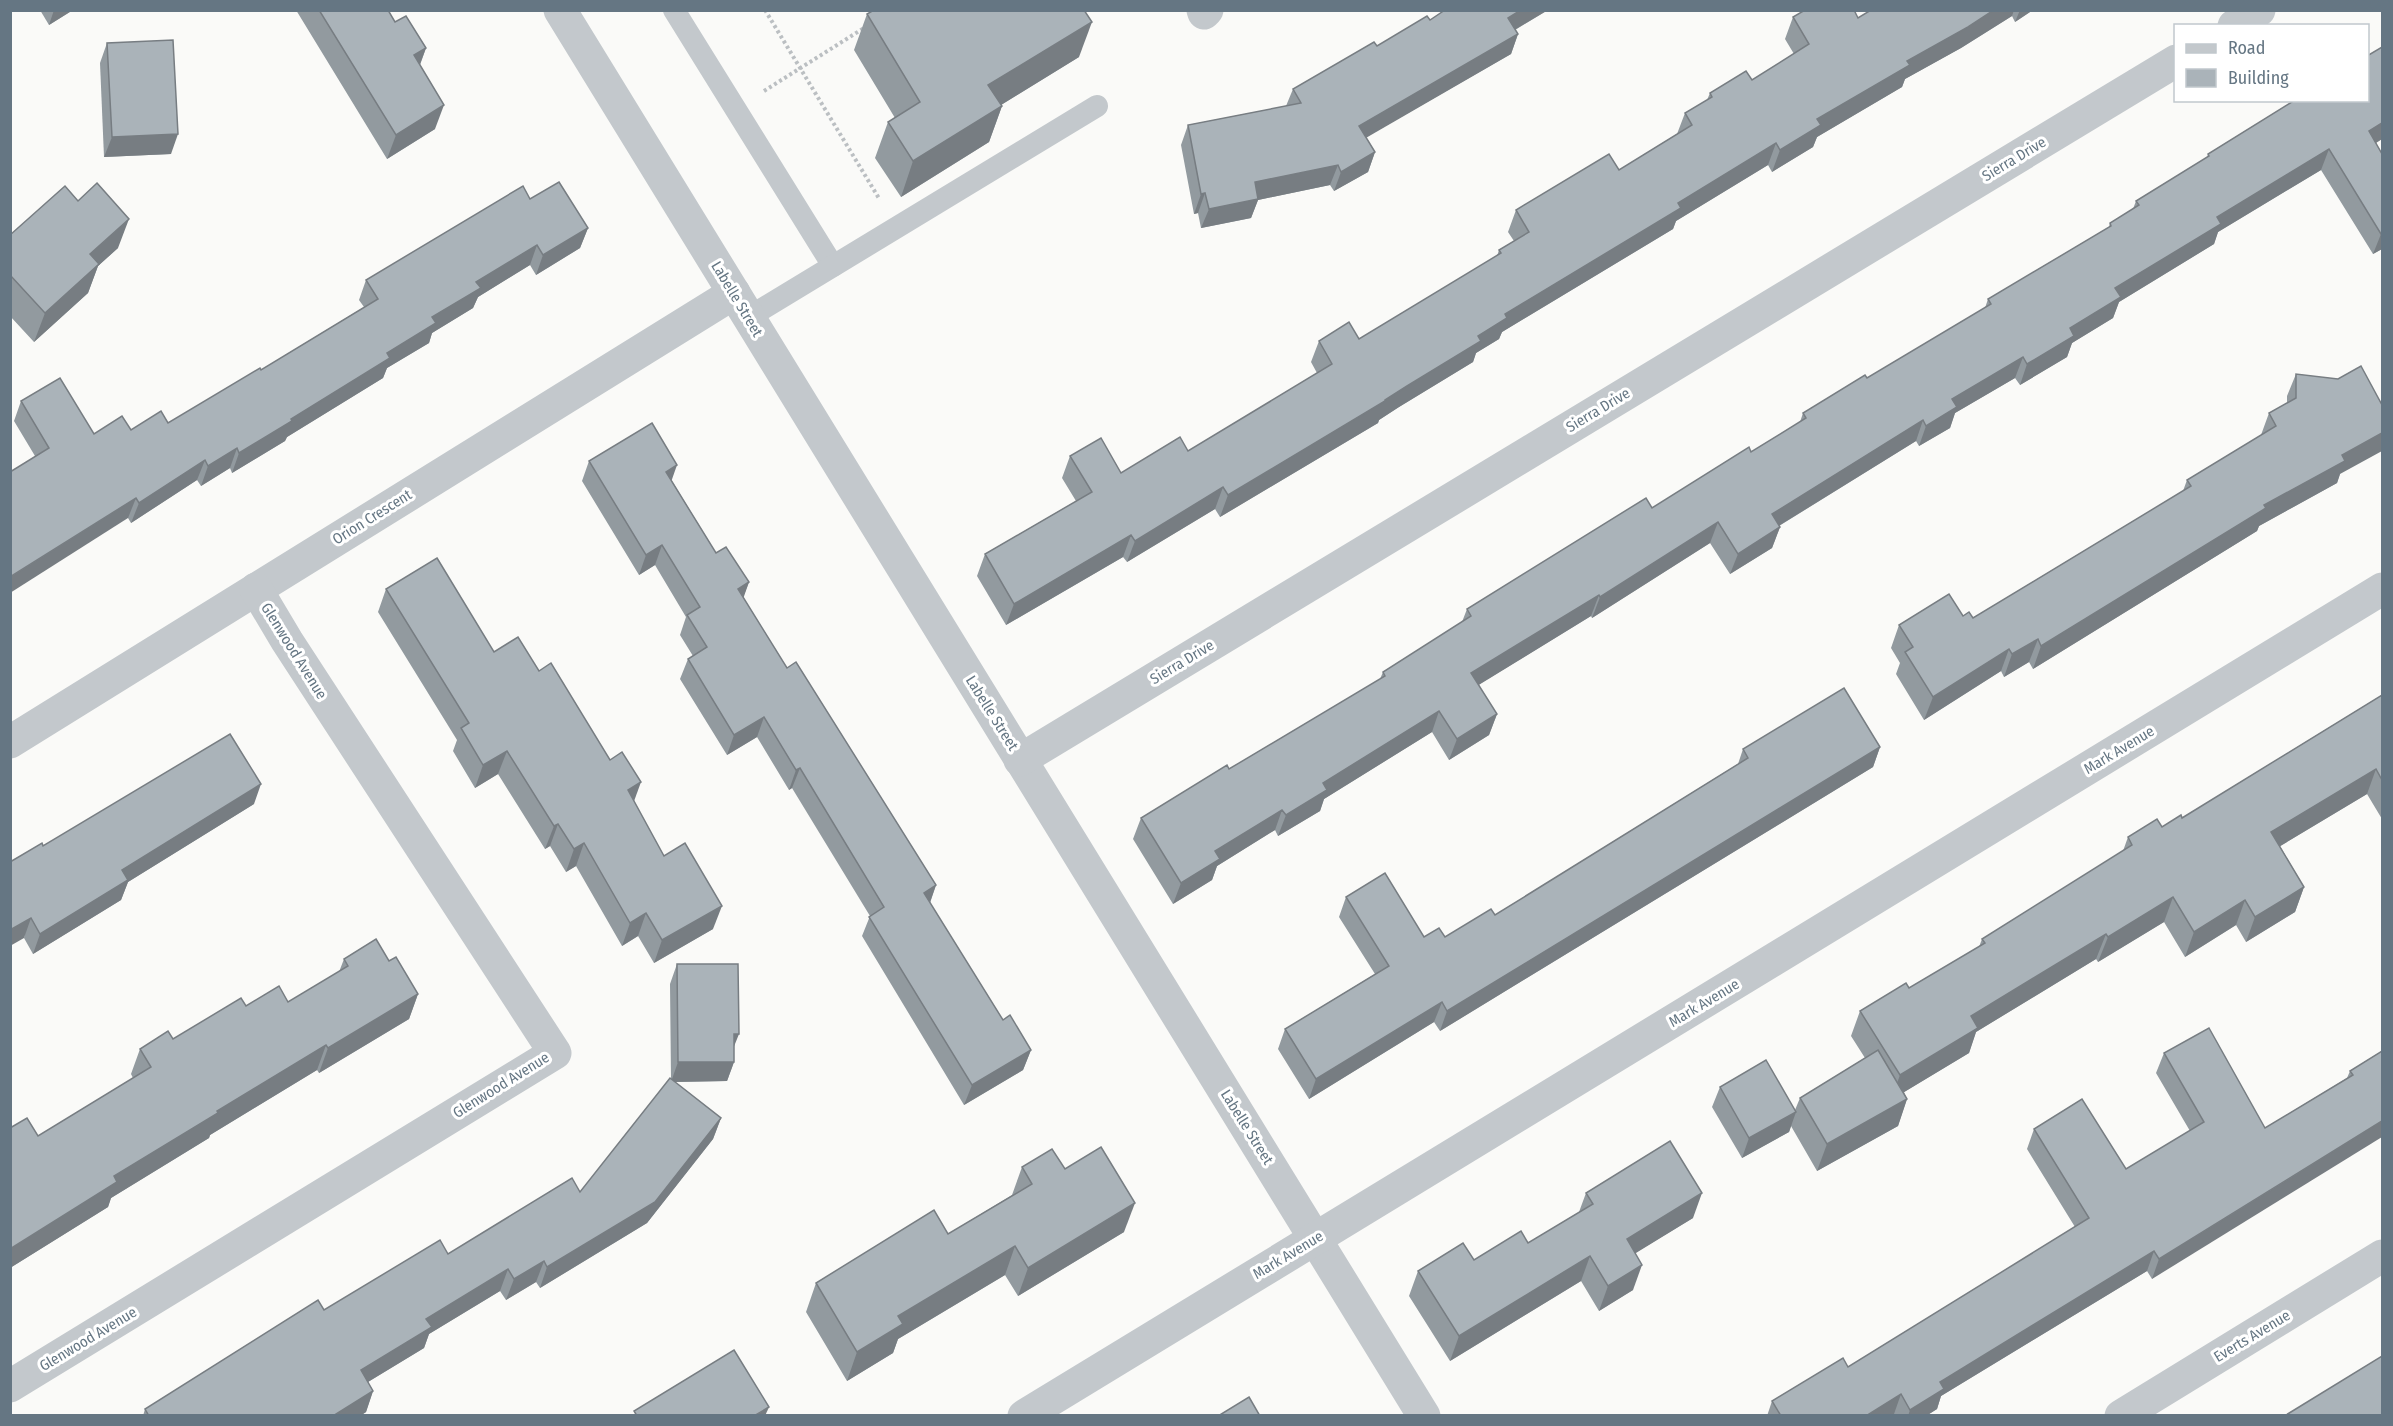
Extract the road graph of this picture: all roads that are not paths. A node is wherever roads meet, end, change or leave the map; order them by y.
1 (560, 10) edge
2 (674, 10) edge
3 (1203, 10) edge
4 (1207, 10) edge
5 (2259, 10) edge
6 (2237, 24) edge
7 (2174, 62) edge
8 (1097, 106) dead end
9 (833, 266) junction
10 (741, 305) junction
11 (2382, 589) edge
12 (256, 590) junction
13 (10, 742) edge
14 (1020, 759) junction
15 (1315, 1238) junction
16 (2382, 1256) edge
17 (10, 1386) edge
18 (1024, 1416) edge
19 (1424, 1416) edge
20 (2121, 1416) edge

1 - 10 street, Labelle Street
2 - 9 lane
3 - 4 street
5 - 6 street
7 - 14 street, Sierra Drive
8 - 9 lane
9 - 10 lane
10 - 12 street, Orion Crescent
10 - 14 street, Labelle Street
11 - 15 street, Mark Avenue
12 - 13 street, Orion Crescent
12 - 17 street, Glenwood Avenue
14 - 15 street, Labelle Street
15 - 18 street, Mark Avenue
15 - 19 street, Labelle Street
16 - 20 street, Everts Avenue

